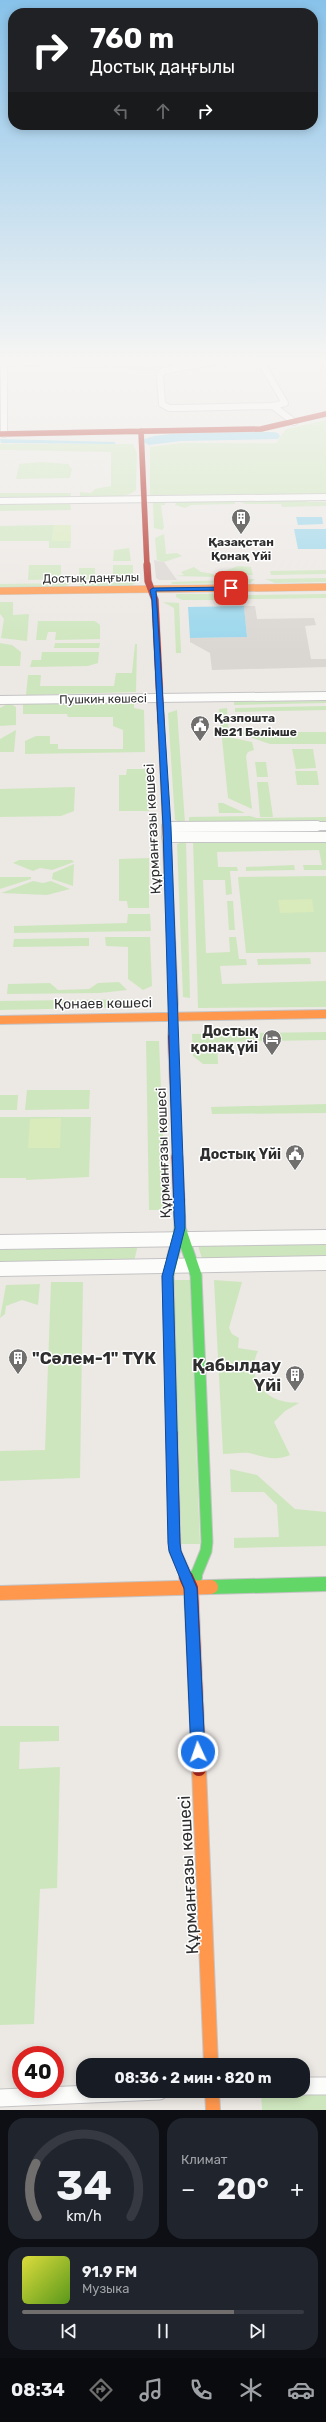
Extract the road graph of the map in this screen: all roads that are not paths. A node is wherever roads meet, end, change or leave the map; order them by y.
1 (142, 457) edge
2 (326, 497) edge
3 (143, 498) junction
4 (0, 501) edge
5 (326, 587) edge
6 (153, 590) junction
7 (0, 591) edge
8 (326, 696) edge
9 (159, 698) junction
10 (0, 700) edge
11 (326, 826) edge
12 (167, 832) junction
13 (326, 837) edge
14 (326, 1014) edge
15 (173, 1016) junction
16 (0, 1020) edge
17 (180, 1235) junction
18 (326, 1237) edge
19 (0, 1242) edge
20 (326, 1264) edge
21 (170, 1265) junction
22 (192, 1265) junction
23 (0, 1269) edge
24 (326, 1584) edge
25 (190, 1588) junction
26 (0, 1593) edge
27 (211, 2058) edge
28 (310, 2086) edge
29 (326, 2086) edge
30 (76, 2095) edge
31 (0, 2098) edge
32 (212, 2098) edge
33 (213, 2110) edge

1 - 3 street, Құрманғазы көшесі
2 - 3 street
3 - 4 street
3 - 6 street, Құрманғазы көшесі
5 - 6 street, Достық даңғылы
6 - 7 street, Достық даңғылы
6 - 9 street, Құрманғазы көшесі
8 - 9 street, Пушкин көшесі
9 - 10 street, Пушкин көшесі
9 - 12 street, Құрманғазы көшесі
11 - 12 street
12 - 13 street
12 - 15 street, Құрманғазы көшесі
14 - 15 street, Қонаев көшесі
15 - 16 street, Қонаев көшесі
15 - 17 street, Құрманғазы көшесі
17 - 18 street
17 - 19 street
17 - 21 street, Құрманғазы көшесі
17 - 22 street, Құрманғазы көшесі
20 - 22 street
21 - 22 street
21 - 23 street
21 - 25 street, Құрманғазы көшесі
22 - 25 street, Құрманғазы көшесі
24 - 25 street
25 - 26 street
25 - 27 street, Құрманғазы көшесі
28 - 29 street
30 - 31 street
32 - 33 street

